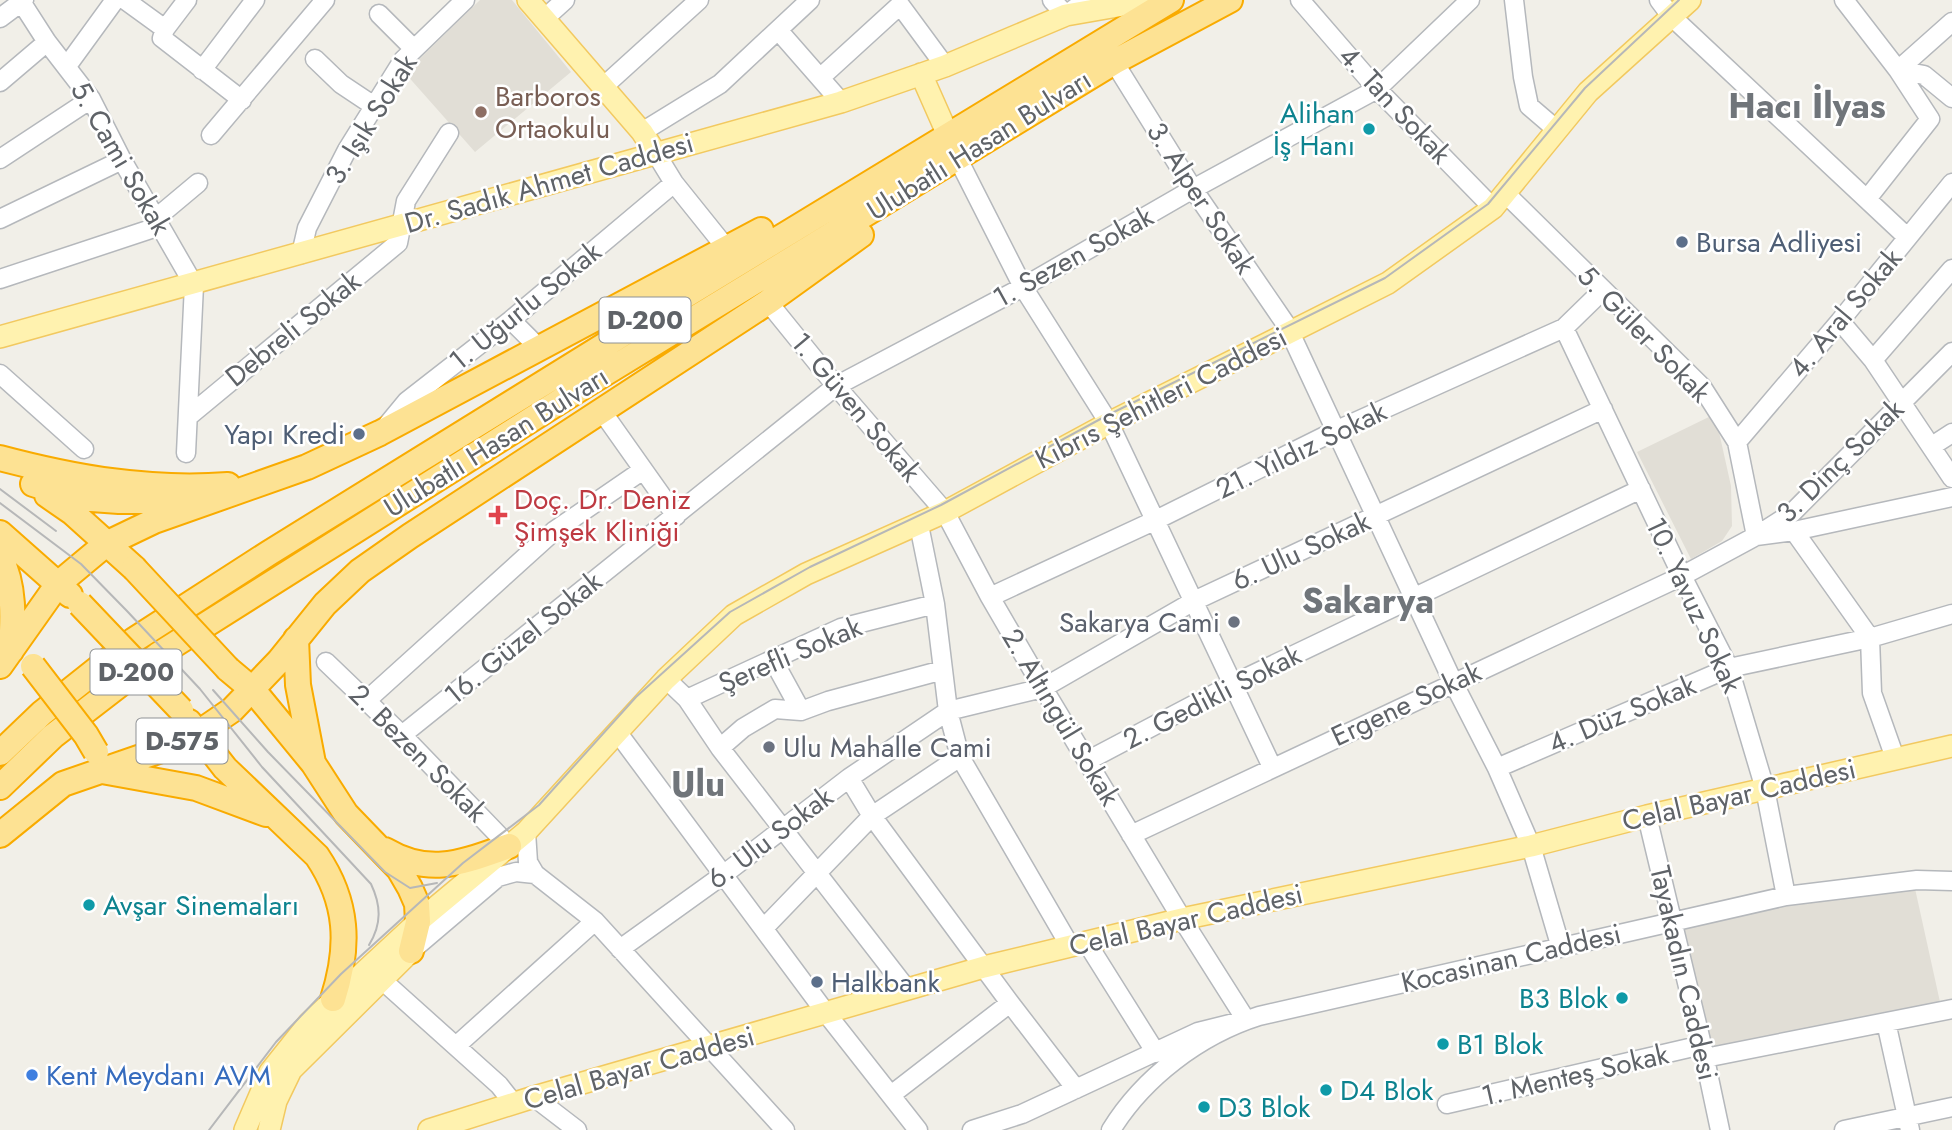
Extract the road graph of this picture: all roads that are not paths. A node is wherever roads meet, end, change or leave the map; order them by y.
1 (115, 0) edge
2 (125, 0) edge
3 (187, 0) edge
4 (255, 0) edge
5 (325, 0) edge
6 (465, 0) edge
7 (528, 0) edge
8 (565, 0) edge
9 (699, 0) edge
10 (810, 0) edge
11 (1086, 0) edge
12 (1152, 0) edge
13 (1171, 0) edge
14 (1230, 0) edge
15 (1300, 0) edge
16 (1471, 0) edge
17 (1514, 0) edge
18 (1690, 0) edge
19 (1844, 0) edge
20 (22, 1) edge
21 (1059, 8) edge
22 (1665, 8) edge
23 (379, 14) dead end
24 (0, 18) edge
25 (544, 19) junction
26 (1952, 22) edge
27 (165, 29) junction
28 (778, 30) junction
29 (47, 42) junction
30 (414, 49) junction
31 (315, 59) dead end
32 (1114, 62) junction
33 (67, 66) junction
34 (945, 66) junction
35 (202, 70) junction
36 (1898, 70) junction
37 (921, 74) junction
38 (820, 78) junction
39 (0, 82) edge
40 (603, 87) junction
41 (1377, 89) junction
42 (1024, 90) junction
43 (1952, 98) edge
44 (91, 99) junction
45 (242, 100) junction
46 (841, 102) junction
47 (374, 106) junction
48 (944, 126) junction
49 (1557, 130) junction
50 (642, 132) junction
51 (449, 134) dead end
52 (211, 135) dead end
53 (655, 152) junction
54 (0, 159) edge
55 (958, 159) junction
56 (122, 160) junction
57 (198, 183) dead end
58 (674, 183) junction
59 (1952, 183) edge
60 (918, 184) junction
61 (1193, 189) junction
62 (1867, 199) junction
63 (1499, 201) junction
64 (0, 219) edge
65 (157, 223) junction
66 (400, 234) junction
67 (1908, 237) junction
68 (727, 249) junction
69 (301, 254) junction
70 (1952, 270) edge
71 (0, 278) edge
72 (194, 285) junction
73 (1023, 287) junction
74 (1603, 290) junction
75 (768, 302) junction
76 (511, 320) junction
77 (1840, 321) junction
78 (1564, 328) junction
79 (1290, 332) junction
80 (0, 337) edge
81 (540, 349) junction
82 (1952, 352) edge
83 (1873, 360) junction
84 (0, 374) edge
85 (836, 386) junction
86 (1902, 401) junction
87 (1603, 409) junction
88 (601, 410) junction
89 (189, 415) junction
90 (1109, 423) junction
91 (1335, 431) junction
92 (380, 433) junction
93 (1952, 433) edge
94 (1737, 442) junction
95 (1932, 446) junction
96 (83, 449) dead end
97 (186, 453) dead end
98 (0, 461) edge
99 (643, 470) junction
100 (1952, 478) edge
101 (270, 481) junction
102 (33, 484) junction
103 (1641, 489) junction
104 (1952, 497) edge
105 (207, 502) junction
106 (945, 512) junction
107 (676, 516) junction
108 (1375, 517) junction
109 (1156, 520) junction
110 (919, 525) junction
111 (1794, 531) junction
112 (0, 533) edge
113 (1756, 536) junction
114 (106, 544) junction
115 (0, 556) edge
116 (1682, 576) junction
117 (58, 584) junction
118 (990, 597) junction
119 (1413, 597) junction
120 (1194, 601) junction
121 (935, 604) junction
122 (1952, 614) edge
123 (1870, 638) junction
124 (296, 639) junction
125 (5, 659) edge
126 (773, 660) junction
127 (326, 662) dead end
128 (1729, 668) junction
129 (943, 670) junction
130 (666, 679) junction
131 (1453, 681) junction
132 (1233, 684) junction
133 (1043, 688) junction
134 (253, 690) junction
135 (687, 699) junction
136 (366, 701) junction
137 (948, 710) junction
138 (801, 711) junction
139 (618, 733) junction
140 (197, 734) junction
141 (402, 735) junction
142 (1952, 746) edge
143 (720, 748) junction
144 (0, 754) edge
145 (960, 757) junction
146 (1895, 758) junction
147 (97, 761) junction
148 (1087, 761) junction
149 (313, 764) junction
150 (1272, 767) junction
151 (1497, 768) junction
152 (849, 778) junction
153 (0, 787) edge
154 (1765, 789) junction
155 (872, 816) junction
156 (1647, 816) junction
157 (280, 821) junction
158 (783, 829) junction
159 (0, 835) edge
160 (1131, 835) junction
161 (518, 839) junction
162 (376, 844) junction
163 (1531, 846) junction
164 (816, 873) junction
165 (535, 874) junction
166 (723, 875) junction
167 (1952, 881) edge
168 (1786, 896) junction
169 (1182, 919) junction
170 (1673, 920) junction
171 (595, 921) junction
172 (418, 922) junction
173 (764, 928) junction
174 (1079, 945) junction
175 (1561, 948) junction
176 (620, 949) junction
177 (411, 951) junction
178 (984, 967) junction
179 (382, 980) junction
180 (906, 988) junction
181 (333, 999) junction
182 (1010, 1003) junction
183 (1952, 1009) edge
184 (826, 1013) junction
185 (1246, 1020) junction
186 (1886, 1022) junction
187 (456, 1046) junction
188 (708, 1048) junction
189 (1704, 1051) junction
190 (1156, 1053) junction
191 (1076, 1089) junction
192 (891, 1095) junction
193 (524, 1101) junction
194 (1447, 1104) dead end
195 (1952, 1107) edge
196 (1909, 1123) edge
197 (433, 1129) edge
198 (244, 1130) edge
199 (269, 1130) edge
200 (577, 1130) edge
201 (785, 1130) edge
202 (918, 1130) edge
203 (972, 1130) edge
204 (1111, 1130) edge
205 (1720, 1130) edge
206 (1844, 1130) edge

1 - 33 street
2 - 27 street
3 - 27 street
4 - 35 street
5 - 45 street
6 - 30 street, 3. Işık Sokak
7 - 25 main road
8 - 25 street
9 - 40 street
10 - 28 street
11 - 21 street, Dr. Sadık Ahmet Caddesi
12 - 21 main road
13 - 42 highway, Ulubatlı Hasan Bulvarı / D-200
14 - 32 highway, Ulubatlı Hasan Bulvarı / D-200
15 - 41 street, 4. Tan Sokak
16 - 41 street, 1. Sezen Sokak
17 - 49 street
18 - 22 main road, Kıbrıs Şehitleri Caddesi
19 - 36 street
20 - 24 street
20 - 29 street, 5. Cami Sokak
21 - 34 main road, Dr. Sadık Ahmet Caddesi
22 - 49 main road, Kıbrıs Şehitleri Caddesi
22 - 62 street
23 - 30 street
25 - 40 main road
26 - 36 street
27 - 35 street
28 - 38 street
28 - 50 street
29 - 33 street, 5. Cami Sokak
29 - 39 street
30 - 47 street, 3. Işık Sokak
31 - 47 street
32 - 55 highway, Ulubatlı Hasan Bulvarı / D-200
32 - 61 street, 3. Alper Sokak
33 - 44 street, 5. Cami Sokak
34 - 37 main road, Dr. Sadık Ahmet Caddesi
34 - 38 street
35 - 45 street
36 - 43 street
36 - 62 street
37 - 46 main road, Dr. Sadık Ahmet Caddesi
37 - 48 main road
38 - 46 street
40 - 50 main road
41 - 61 street, 1. Sezen Sokak
41 - 63 street, 4. Tan Sokak
42 - 48 highway
42 - 144 highway, Ulubatlı Hasan Bulvarı / D-200
44 - 54 street
44 - 56 street, 5. Cami Sokak
45 - 52 street
46 - 53 main road, Dr. Sadık Ahmet Caddesi
47 - 69 street, 3. Işık Sokak
48 - 68 highway
49 - 63 main road, Kıbrıs Şehitleri Caddesi
50 - 53 main road
51 - 66 street
53 - 58 street
53 - 66 main road, Dr. Sadık Ahmet Caddesi
55 - 60 highway, Ulubatlı Hasan Bulvarı / D-200
55 - 73 street
56 - 64 street
56 - 65 street, 5. Cami Sokak
57 - 65 street
58 - 68 street
58 - 76 street, 1. Uğurlu Sokak
59 - 67 street, 4. Aral Sokak
60 - 75 highway
60 - 153 highway, Ulubatlı Hasan Bulvarı / D-200
61 - 73 street, 1. Sezen Sokak
61 - 79 street, 3. Alper Sokak
62 - 67 street
63 - 74 street, 5. Güler Sokak
63 - 79 main road, Kıbrıs Şehitleri Caddesi
65 - 71 street
65 - 72 street, 5. Cami Sokak
66 - 69 main road, Dr. Sadık Ahmet Caddesi
66 - 89 street, Debreli Sokak
67 - 77 street, 4. Aral Sokak
68 - 81 highway
69 - 72 main road, Dr. Sadık Ahmet Caddesi
70 - 83 street
72 - 80 main road, Dr. Sadık Ahmet Caddesi
72 - 89 street
73 - 85 street, 1. Sezen Sokak
73 - 90 street
74 - 78 street, 21. Yıldız Sokak
74 - 94 street, 5. Güler Sokak
75 - 85 street, 1. Güven Sokak
75 - 88 highway
76 - 81 street
76 - 92 street, 1. Uğurlu Sokak
77 - 83 street
77 - 94 street, 4. Aral Sokak
78 - 87 street, 10. Yavuz Sokak
78 - 91 street, 21. Yıldız Sokak
79 - 90 main road, Kıbrıs Şehitleri Caddesi
79 - 91 street, 3. Alper Sokak
81 - 92 highway
82 - 86 street, 3. Dinç Sokak
83 - 86 street
84 - 96 street
85 - 106 street, 1. Güven Sokak
85 - 107 street, 1. Sezen Sokak
86 - 95 street
86 - 113 street, 3. Dinç Sokak
87 - 103 street, 10. Yavuz Sokak
87 - 108 street, 6. Ulu Sokak
88 - 99 street
88 - 124 highway
89 - 97 street
90 - 106 main road, Kıbrıs Şehitleri Caddesi
90 - 109 street
91 - 108 street, 3. Alper Sokak
91 - 109 street, 21. Yıldız Sokak
92 - 101 highway
93 - 95 street
94 - 113 street, 5. Güler Sokak
95 - 100 street
98 - 101 highway
98 - 102 highway
99 - 107 street
99 - 136 street
101 - 105 highway
102 - 105 highway
102 - 114 highway
103 - 116 street, 10. Yavuz Sokak
103 - 119 street, 2. Gedikli Sokak
104 - 111 street
105 - 114 highway
106 - 110 main road, Kıbrıs Şehitleri Caddesi
106 - 118 street, 2. Altıngül Sokak
107 - 141 street, 16. Güzel Sokak
108 - 119 street, 3. Alper Sokak
108 - 120 street, 6. Ulu Sokak
109 - 118 street, 21. Yıldız Sokak
109 - 120 street
110 - 121 street
110 - 130 main road, Kıbrıs Şehitleri Caddesi
111 - 113 street
111 - 123 street
112 - 117 highway
113 - 116 street, 3. Dinç Sokak
114 - 117 highway
114 - 134 highway, D-575, bridge
115 - 125 highway
116 - 128 street, 10. Yavuz Sokak
116 - 131 street, Ergene Sokak
117 - 125 highway
117 - 140 highway, bridge
118 - 133 street, 2. Altıngül Sokak
119 - 131 street, 3. Alper Sokak
119 - 132 street, 2. Gedikli Sokak
120 - 132 street
120 - 133 street, 6. Ulu Sokak
121 - 126 street, Şerefli Sokak
121 - 129 street
122 - 123 street, 4. Düz Sokak
123 - 128 street, 4. Düz Sokak
123 - 146 street
124 - 134 highway
124 - 149 highway
125 - 147 highway, bridge
126 - 135 street, Şerefli Sokak
126 - 138 street
127 - 136 street, 2. Bezen Sokak
128 - 151 street, 4. Düz Sokak
128 - 154 street, 10. Yavuz Sokak
129 - 137 street
129 - 138 street
130 - 135 street
130 - 139 main road, Kıbrıs Şehitleri Caddesi
131 - 150 street, Ergene Sokak
131 - 151 street, 3. Alper Sokak
132 - 148 street, 2. Gedikli Sokak
132 - 150 street
133 - 137 street, 6. Ulu Sokak
133 - 148 street, 2. Altıngül Sokak
134 - 140 highway, D-575
134 - 149 highway
135 - 143 street
136 - 141 street, 2. Bezen Sokak
137 - 145 street
137 - 152 street, 6. Ulu Sokak
138 - 143 street
139 - 161 main road, Kıbrıs Şehitleri Caddesi
139 - 166 street
140 - 147 highway, D-575
140 - 157 highway
141 - 161 street, 2. Bezen Sokak
142 - 146 main road, Celal Bayar Caddesi
143 - 158 street
145 - 155 street
145 - 174 street
146 - 154 main road, Celal Bayar Caddesi
147 - 157 highway
147 - 159 highway, D-575
148 - 160 street, 2. Altıngül Sokak
149 - 162 highway
150 - 160 street, Ergene Sokak
151 - 163 street, 3. Alper Sokak
152 - 155 street
152 - 158 street, 6. Ulu Sokak
154 - 156 main road, Celal Bayar Caddesi
154 - 168 street, 10. Yavuz Sokak
155 - 164 street
155 - 178 street
156 - 163 main road, Celal Bayar Caddesi
156 - 170 street, Tayakadın Caddesi
157 - 181 highway
158 - 164 street
158 - 166 street, 6. Ulu Sokak
160 - 169 street, 2. Altıngül Sokak
161 - 162 highway
161 - 165 street
161 - 172 main road, Kıbrıs Şehitleri Caddesi
162 - 172 highway
163 - 169 main road, Celal Bayar Caddesi
163 - 175 street, 3. Alper Sokak
164 - 173 street
164 - 180 street
165 - 171 street
165 - 177 street
166 - 173 street
166 - 176 street, 6. Ulu Sokak
167 - 168 street, Kocasinan Caddesi
168 - 170 street, Kocasinan Caddesi
169 - 174 main road, Celal Bayar Caddesi
169 - 185 street, 2. Altıngül Sokak
170 - 175 street, Kocasinan Caddesi
170 - 189 street, Tayakadın Caddesi
171 - 176 street
171 - 187 street
172 - 177 highway
172 - 181 main road, Kıbrıs Şehitleri Caddesi
173 - 184 street
174 - 178 main road, Celal Bayar Caddesi
174 - 190 street
175 - 185 street, Kocasinan Caddesi
176 - 188 street
177 - 179 main road
178 - 180 main road, Celal Bayar Caddesi
178 - 182 street
179 - 187 street
179 - 199 main road
180 - 184 main road, Celal Bayar Caddesi
181 - 198 main road, Kıbrıs Şehitleri Caddesi
182 - 191 street
182 - 192 street
183 - 186 street, 1. Menteş Sokak
184 - 188 main road, Celal Bayar Caddesi
184 - 192 street
185 - 190 street
185 - 204 street, Kocasinan Caddesi
186 - 189 street, 1. Menteş Sokak
186 - 196 street
187 - 193 street
188 - 193 main road, Celal Bayar Caddesi
188 - 201 street
189 - 194 street, 1. Menteş Sokak
189 - 205 street, Tayakadın Caddesi
190 - 191 street
191 - 203 street
192 - 202 street
193 - 197 main road, Celal Bayar Caddesi
193 - 200 street
195 - 196 street
196 - 206 street

